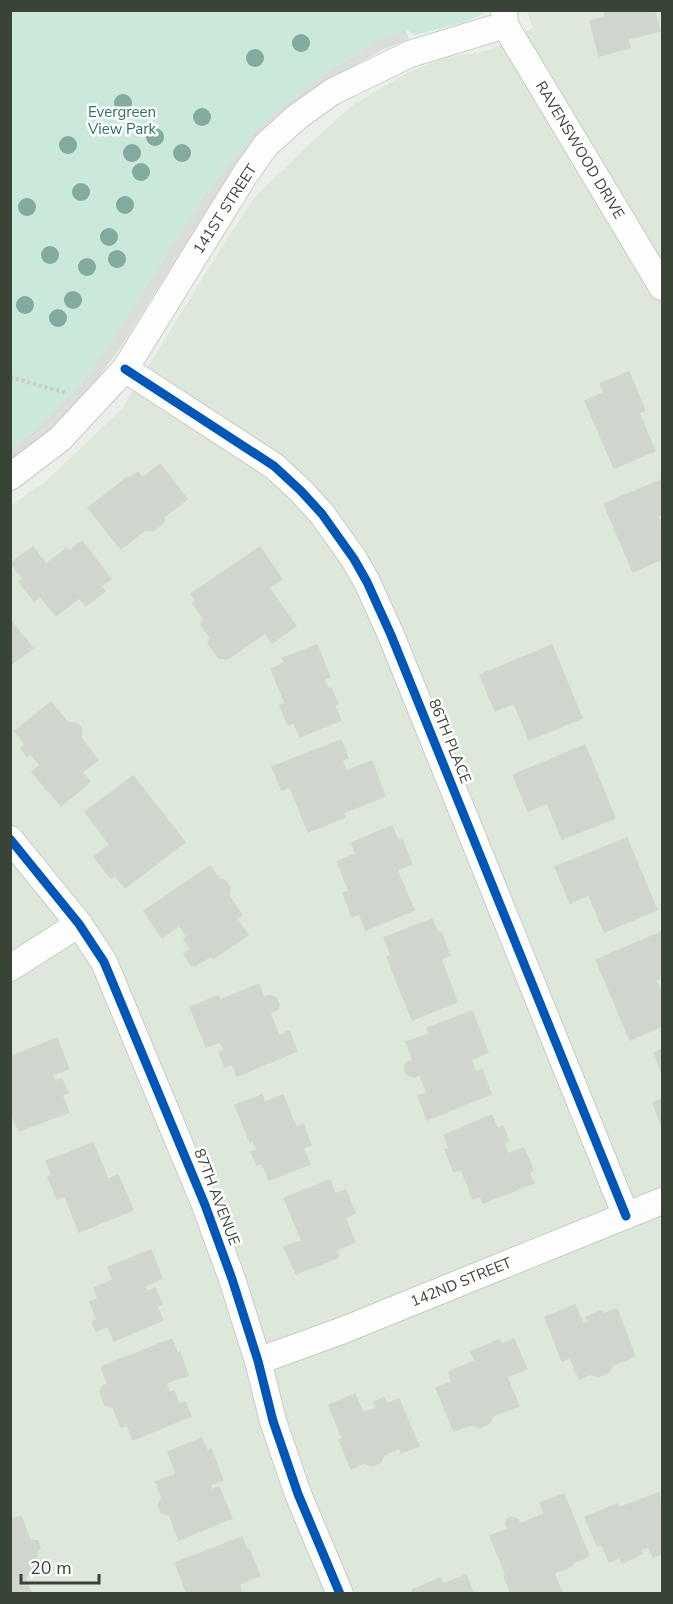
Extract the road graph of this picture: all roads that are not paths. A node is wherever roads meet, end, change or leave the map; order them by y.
1 (504, 18) edge
2 (663, 287) edge
3 (125, 369) junction
4 (10, 477) edge
5 (10, 839) edge
6 (79, 924) junction
7 (10, 968) edge
8 (663, 1201) edge
9 (626, 1216) junction
10 (258, 1361) junction
11 (340, 1593) edge

1 - 2 street, RAVENSWOOD DRIVE
1 - 3 street, 141ST STREET
3 - 4 street, 141ST STREET
3 - 9 street, 86TH PLACE
5 - 6 street, 87TH AVENUE
6 - 7 street
6 - 10 street, 87TH AVENUE
8 - 9 street, 142ND STREET
9 - 10 street, 142ND STREET
10 - 11 street, 87TH AVENUE

